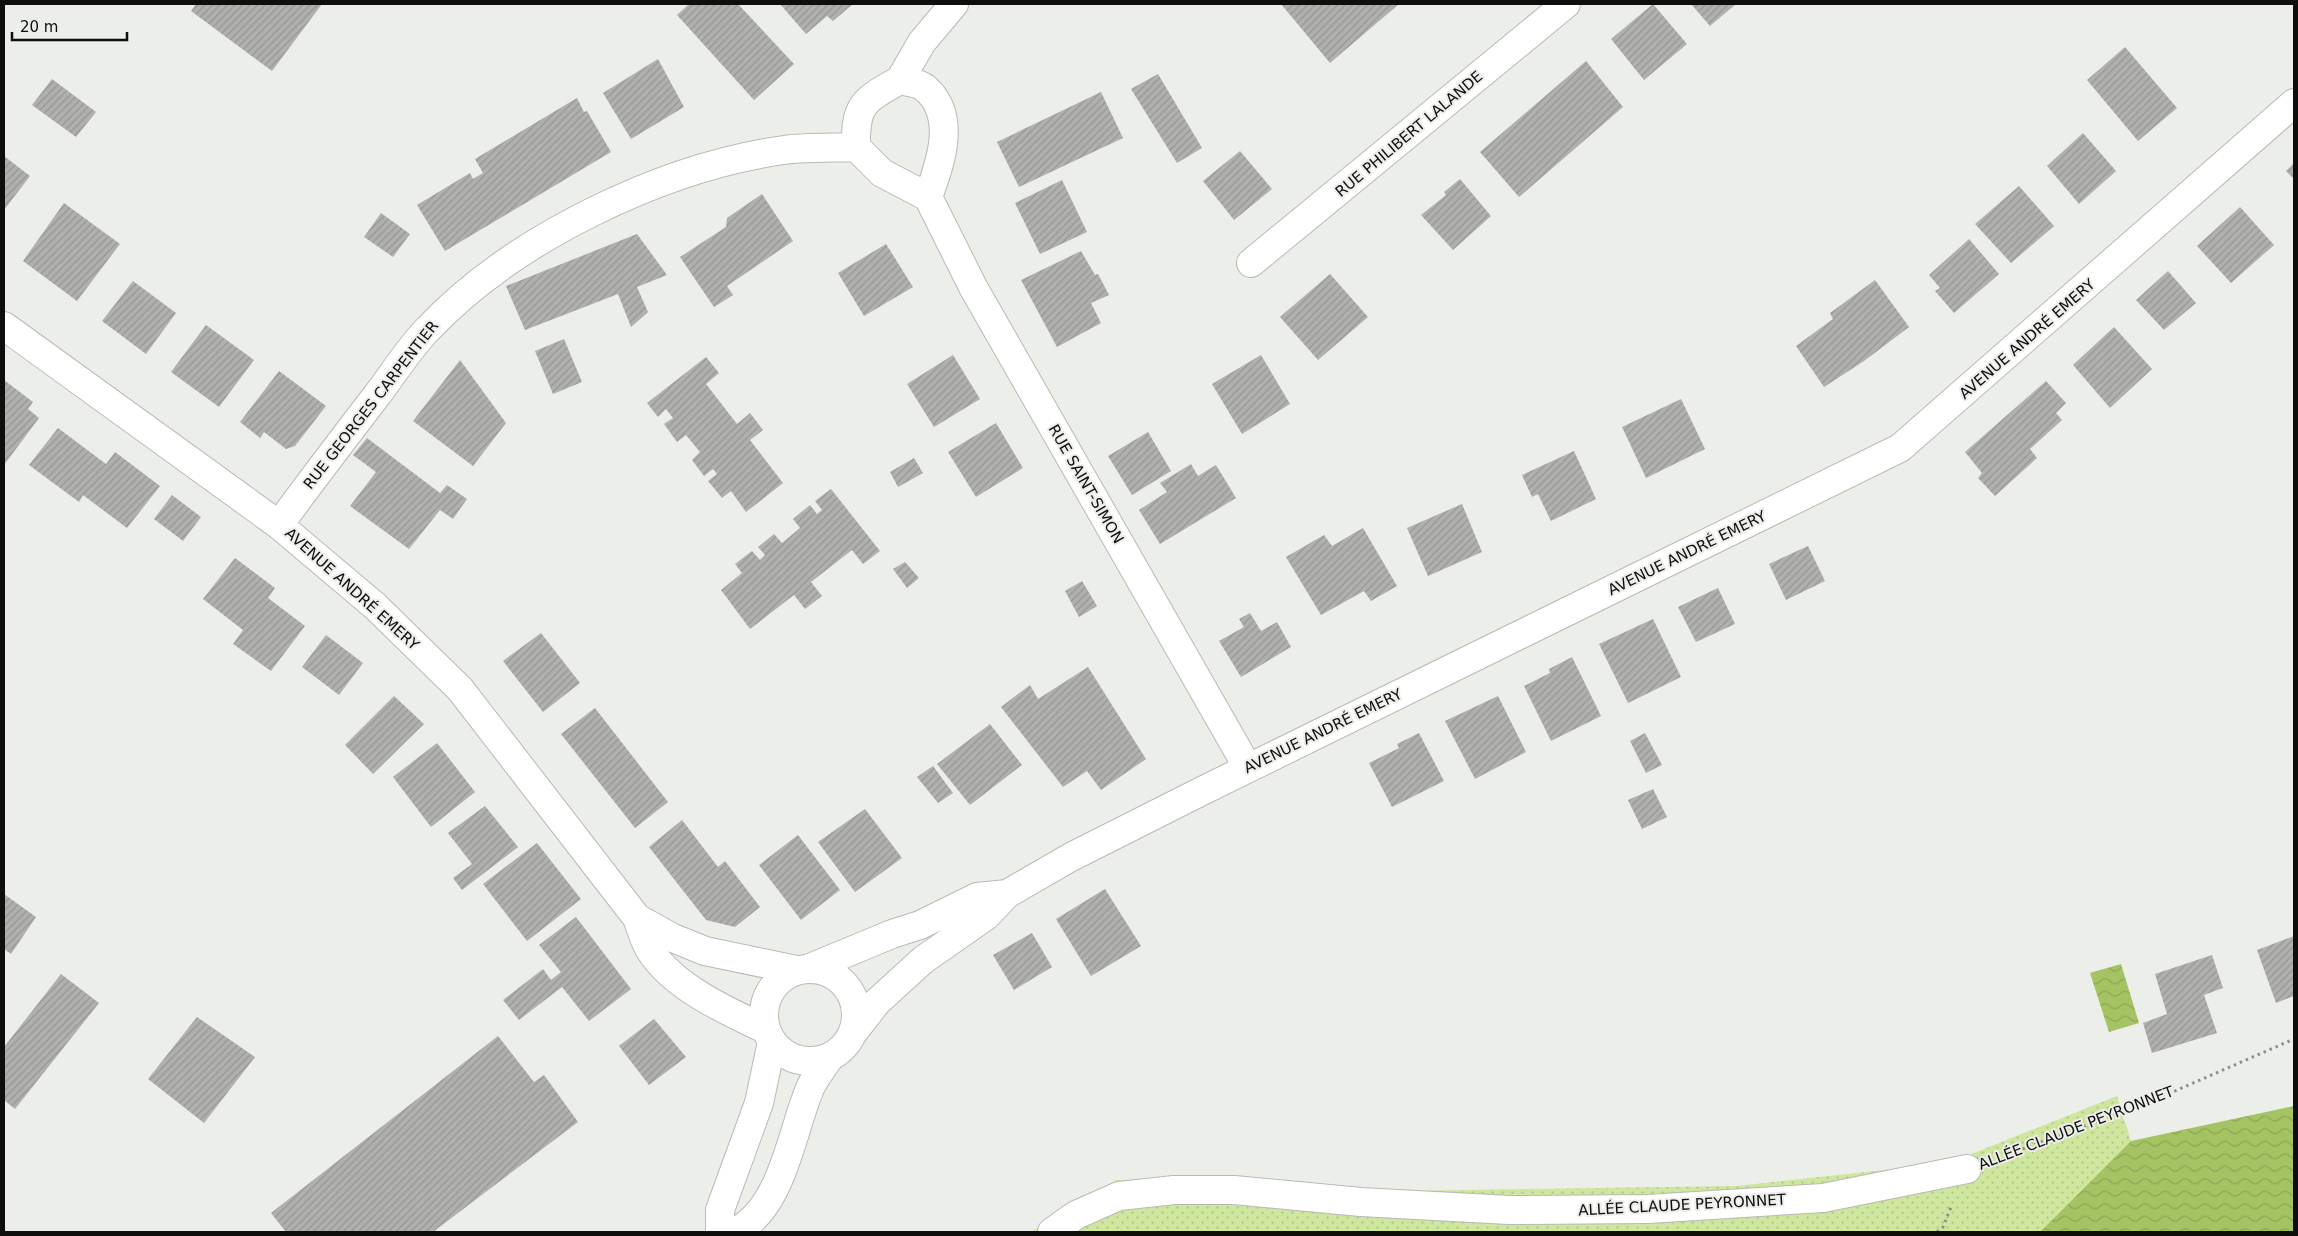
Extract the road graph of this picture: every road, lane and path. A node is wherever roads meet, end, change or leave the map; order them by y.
1 (954, 4) edge
2 (1566, 4) edge
3 (900, 80) junction
4 (2294, 103) edge
5 (856, 147) junction
6 (928, 197) junction
7 (1251, 264) dead end
8 (4, 326) edge
9 (280, 525) junction
10 (1248, 768) junction
11 (1007, 894) junction
12 (637, 918) junction
13 (803, 969) junction
14 (852, 1034) junction
15 (768, 1036) junction
16 (2294, 1039) edge
17 (830, 1057) junction
18 (1967, 1170) joint
19 (720, 1232) edge
20 (736, 1232) edge
21 (1052, 1232) edge

1 - 3 street
2 - 7 street, RUE PHILIBERT LALANDE
3 - 5 street
3 - 6 street
4 - 10 street, AVENUE ANDRÉ EMERY
5 - 6 street
5 - 9 street, RUE GEORGES CARPENTIER
6 - 10 street, RUE SAINT-SIMON
8 - 9 street, AVENUE ANDRÉ EMERY
9 - 12 street, AVENUE ANDRÉ EMERY
10 - 11 street, AVENUE ANDRÉ EMERY
11 - 13 street, AVENUE ANDRÉ EMERY
11 - 14 street, AVENUE ANDRÉ EMERY
12 - 13 street, AVENUE ANDRÉ EMERY
12 - 15 street, AVENUE ANDRÉ EMERY
13 - 14 street
13 - 15 street
14 - 17 street
15 - 17 street
15 - 19 street
16 - 18 path, ALLÉE CLAUDE PEYRONNET
17 - 20 street
18 - 21 street, ALLÉE CLAUDE PEYRONNET

